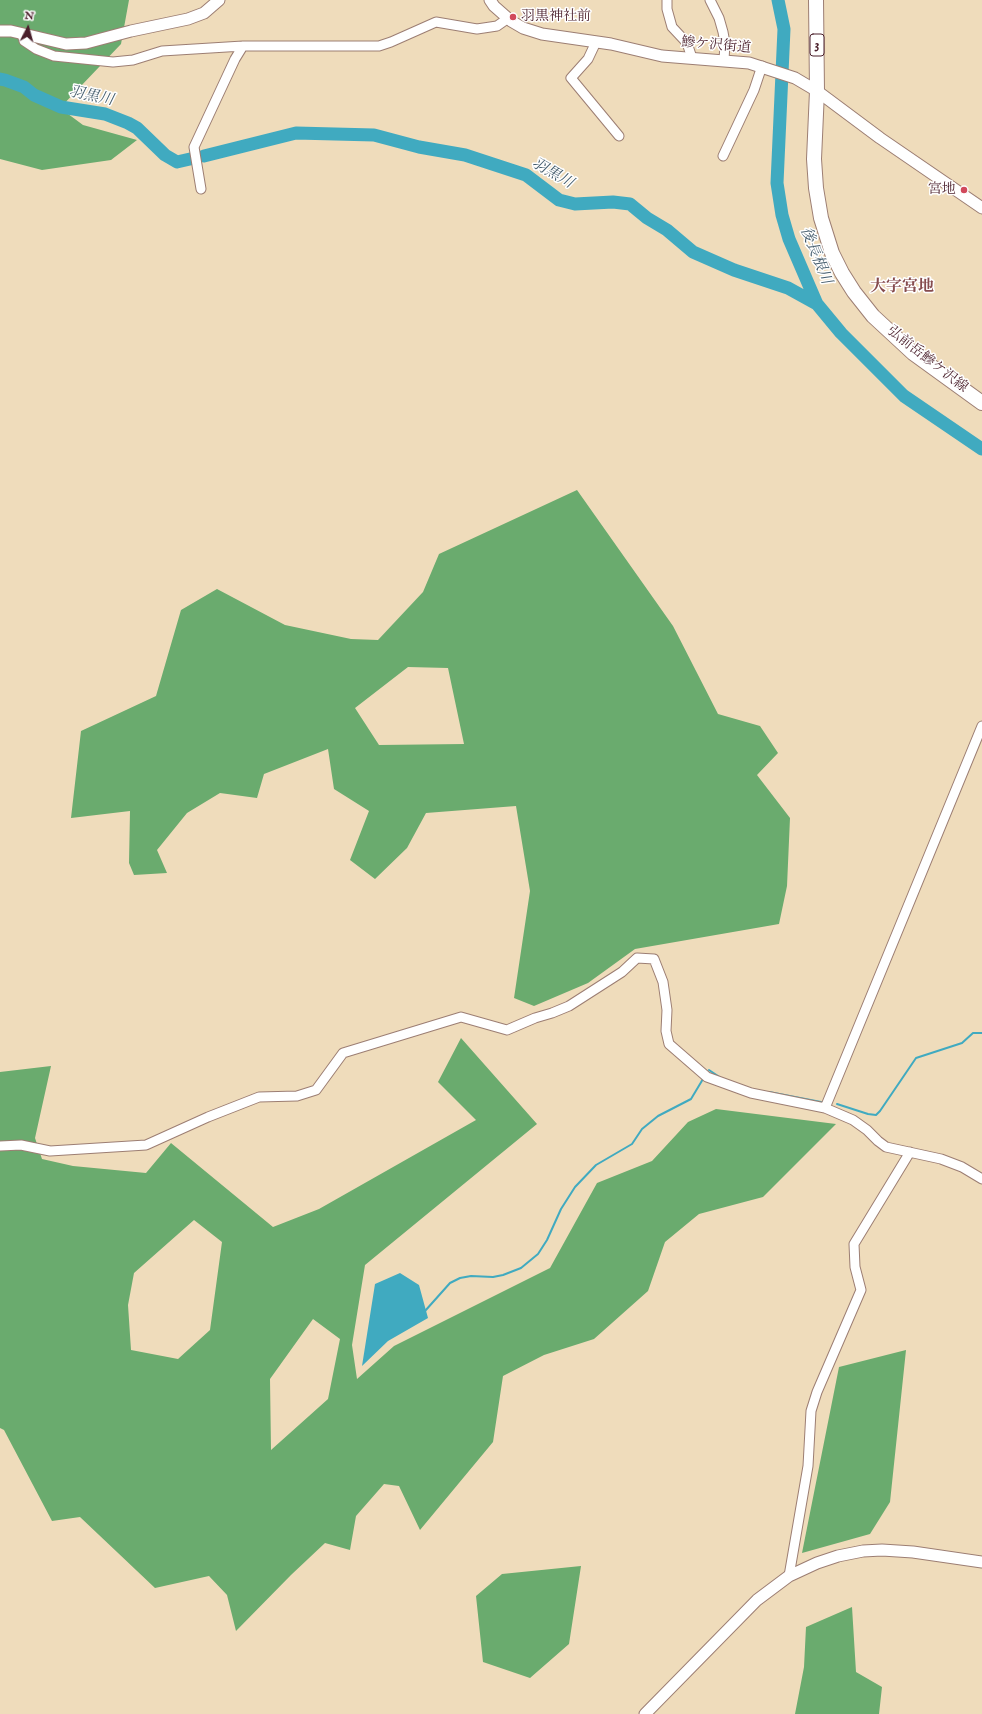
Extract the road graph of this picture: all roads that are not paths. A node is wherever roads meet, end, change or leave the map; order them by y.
1 (219, 0) edge
2 (667, 0) edge
3 (710, 0) edge
4 (816, 0) edge
5 (495, 2) edge
6 (507, 18) junction
7 (0, 31) edge
8 (22, 34) junction
9 (596, 42) junction
10 (243, 46) junction
11 (692, 58) junction
12 (724, 60) junction
13 (766, 67) junction
14 (817, 90) junction
15 (619, 136) dead end
16 (723, 156) dead end
17 (201, 189) dead end
18 (982, 208) edge
19 (982, 403) edge
20 (982, 726) edge
21 (825, 1108) junction
22 (0, 1146) edge
23 (910, 1152) junction
24 (982, 1179) edge
25 (982, 1562) edge
26 (789, 1576) junction
27 (644, 1714) edge

1 - 8 street
2 - 11 street
3 - 12 street
4 - 14 main road, 3
5 - 6 street, 鰺ケ沢街道
6 - 9 street, 鰺ケ沢街道
6 - 10 street
7 - 8 street
8 - 10 street
9 - 11 street, 鰺ケ沢街道
9 - 15 street
10 - 17 street
11 - 12 street, 鰺ケ沢街道
12 - 13 street, 鰺ケ沢街道
13 - 14 street, 鰺ケ沢街道
13 - 16 street
14 - 18 street, 鰺ケ沢街道
14 - 19 main road, 弘前岳鰺ケ沢線 / 3
20 - 21 street
21 - 22 street
21 - 23 street
23 - 24 street
23 - 26 street
25 - 26 street
26 - 27 street

